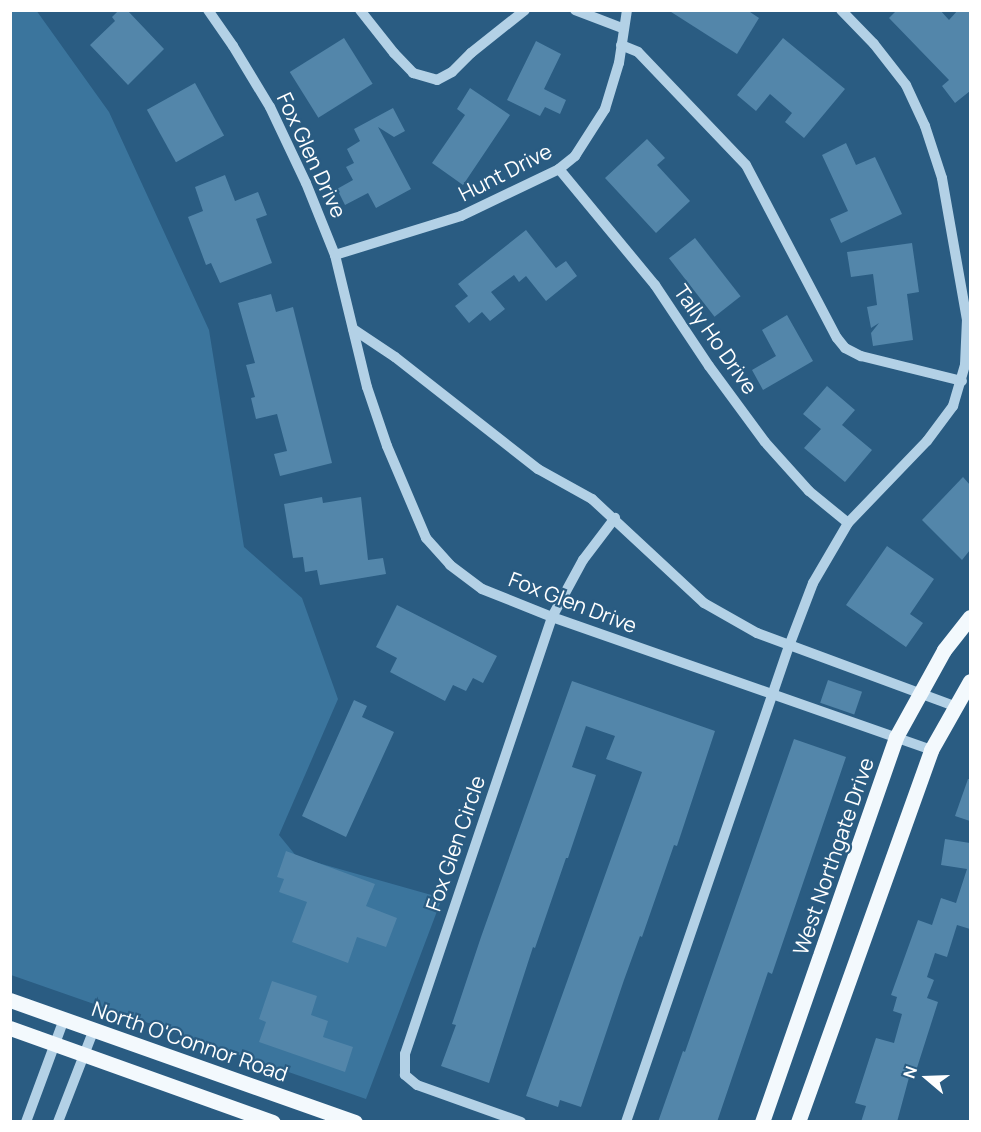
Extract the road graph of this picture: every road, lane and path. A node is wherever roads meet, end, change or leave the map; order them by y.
1 (208, 10) edge
2 (360, 10) edge
3 (525, 10) edge
4 (575, 10) edge
5 (627, 10) edge
6 (841, 10) edge
7 (622, 28) junction
8 (621, 45) junction
9 (559, 169) junction
10 (335, 255) junction
11 (969, 320) edge
12 (353, 329) junction
13 (968, 365) edge
14 (962, 381) junction
15 (615, 518) junction
16 (848, 524) junction
17 (552, 617) junction
18 (970, 617) edge
19 (789, 646) junction
20 (970, 681) edge
21 (919, 692) junction
22 (772, 695) junction
23 (954, 706) junction
24 (896, 737) junction
25 (931, 750) junction
26 (10, 1000) edge
27 (64, 1019) junction
28 (10, 1028) edge
29 (94, 1029) junction
30 (54, 1043) junction
31 (84, 1054) junction
32 (26, 1122) edge
33 (58, 1122) edge
34 (273, 1122) edge
35 (355, 1122) edge
36 (521, 1122) edge
37 (626, 1122) edge
38 (762, 1122) edge
39 (798, 1122) edge

1 - 10 street, Fox Glen Drive
2 - 3 street
4 - 7 street
5 - 7 street, Hunt Drive
6 - 11 street
7 - 8 street, Hunt Drive
8 - 9 street, Hunt Drive
8 - 14 street
9 - 10 street, Hunt Drive
9 - 16 street, Tally Ho Drive
10 - 12 street, Fox Glen Drive
11 - 13 street
12 - 15 street
12 - 17 street, Fox Glen Drive
13 - 14 street
14 - 16 street
15 - 17 street, Fox Glen Circle
15 - 19 street
16 - 19 street
17 - 22 street, Fox Glen Drive
17 - 36 street, Fox Glen Circle
18 - 21 main road, West Northgate Drive
19 - 21 street
19 - 22 street
20 - 23 main road
21 - 23 street
21 - 24 main road, West Northgate Drive
22 - 24 street, Fox Glen Drive
22 - 37 street
23 - 25 main road
24 - 25 street, Fox Glen Drive
24 - 38 main road, West Northgate Drive
25 - 39 main road
26 - 27 main road, North O'Connor Road
27 - 29 main road, North O'Connor Road
27 - 30 street
28 - 30 main road
29 - 31 street
29 - 35 main road, North O'Connor Road
30 - 31 main road
30 - 32 street
31 - 33 street
31 - 34 main road

